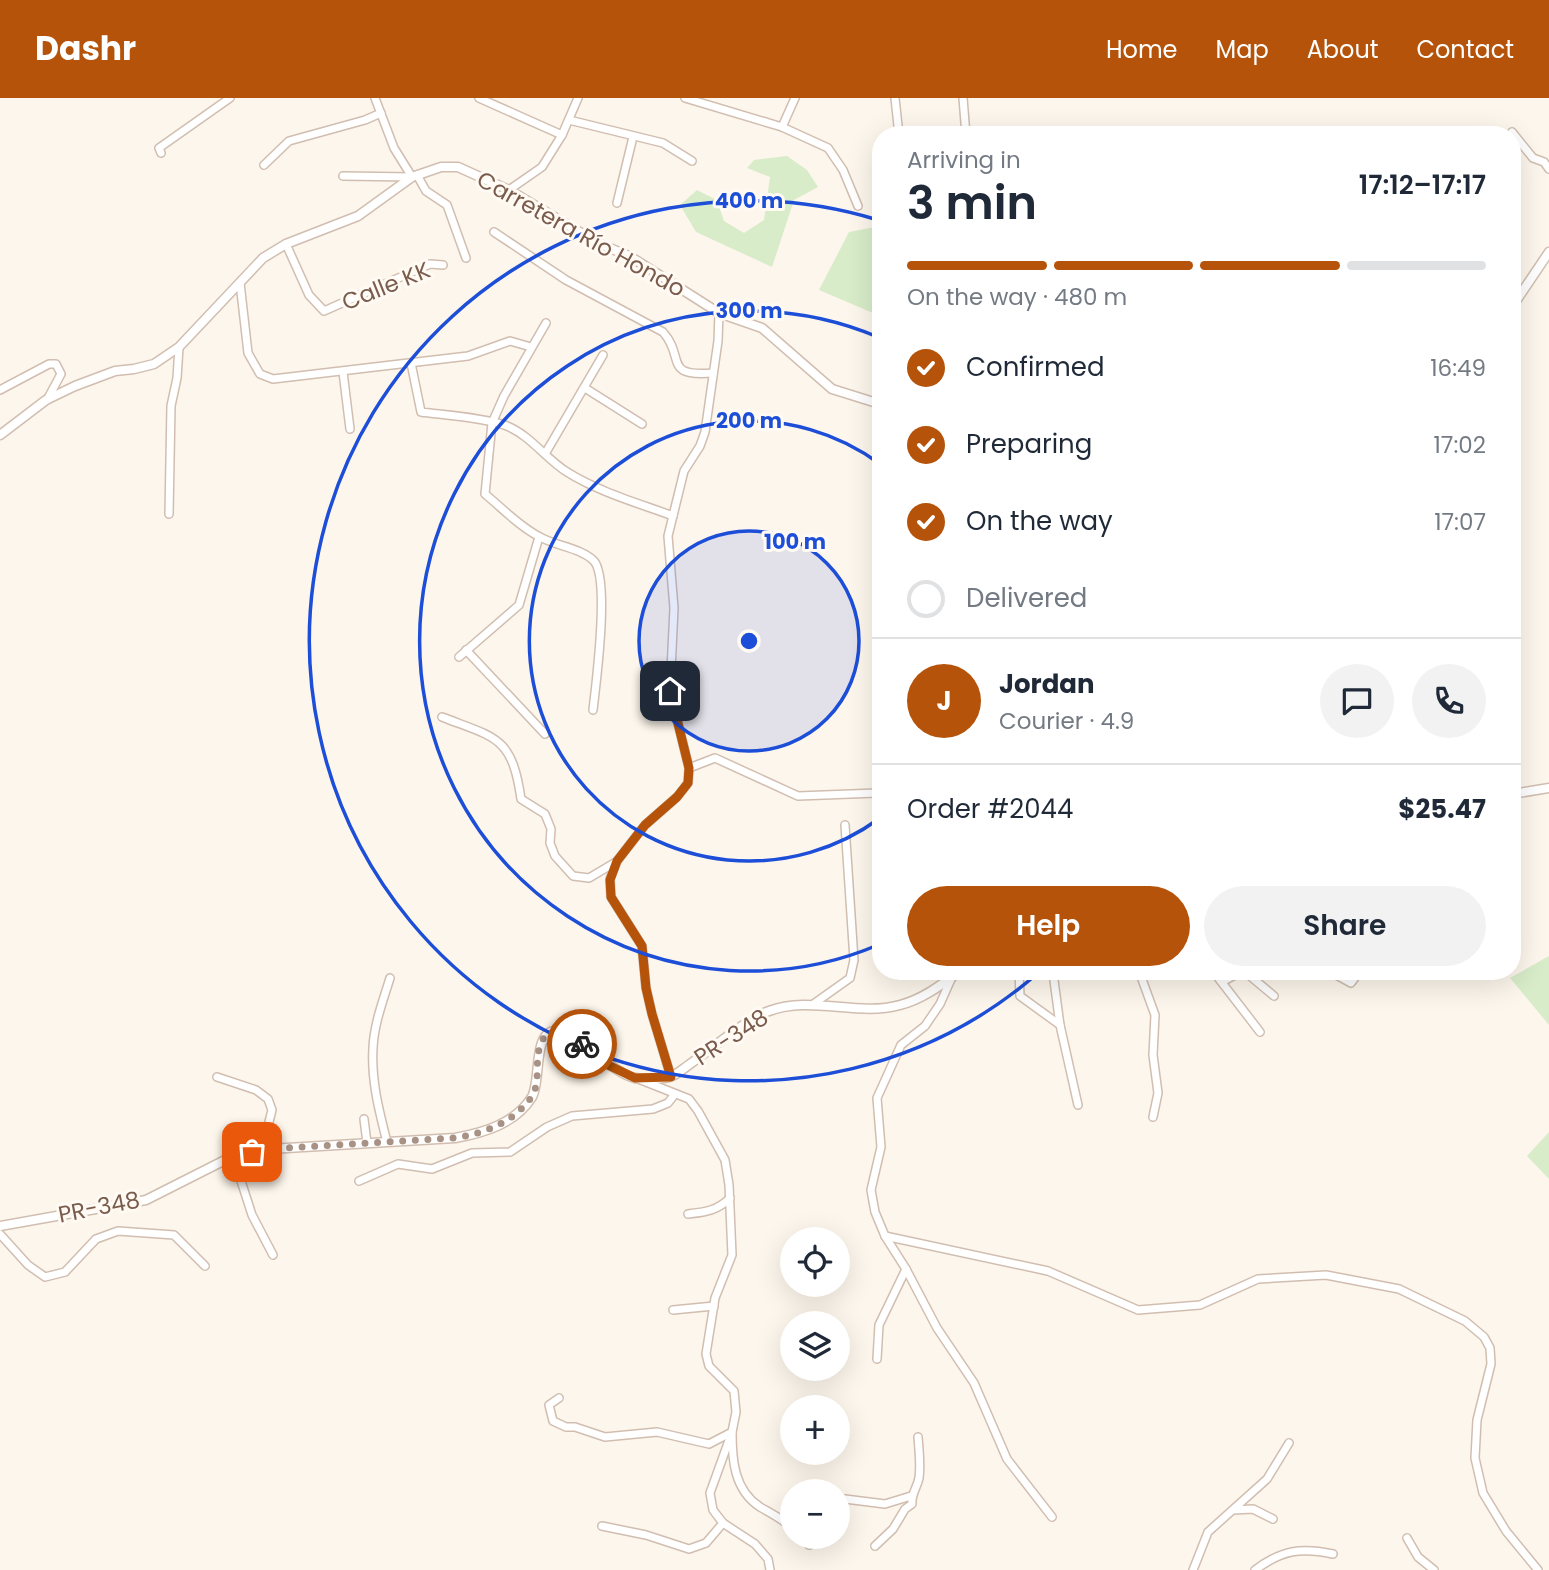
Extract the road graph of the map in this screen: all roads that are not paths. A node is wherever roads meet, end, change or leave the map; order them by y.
1 (230, 98) edge
2 (375, 98) edge
3 (479, 98) edge
4 (578, 98) edge
5 (685, 98) edge
6 (795, 98) edge
7 (895, 98) edge
8 (962, 98) edge
9 (381, 113) junction
10 (569, 120) junction
11 (898, 126) edge
12 (965, 126) edge
13 (782, 127) junction
14 (562, 135) junction
15 (634, 137) junction
16 (1521, 143) edge
17 (161, 153) dead end
18 (692, 161) dead end
19 (264, 165) dead end
20 (1549, 169) edge
21 (343, 176) dead end
22 (414, 176) junction
23 (509, 190) junction
24 (617, 203) dead end
25 (858, 206) dead end
26 (494, 232) dead end
27 (286, 244) junction
28 (1549, 252) edge
29 (466, 258) dead end
30 (443, 265) dead end
31 (237, 286) junction
32 (1521, 293) edge
33 (719, 313) junction
34 (546, 323) dead end
35 (179, 347) junction
36 (531, 348) junction
37 (603, 355) dead end
38 (411, 363) junction
39 (343, 372) junction
40 (713, 373) junction
41 (585, 388) junction
42 (0, 390) edge
43 (46, 400) junction
44 (872, 402) edge
45 (492, 423) junction
46 (642, 425) dead end
47 (350, 429) dead end
48 (0, 435) edge
49 (545, 454) junction
50 (169, 514) dead end
51 (673, 516) junction
52 (539, 537) junction
53 (466, 650) junction
54 (459, 657) dead end
55 (593, 710) dead end
56 (442, 717) dead end
57 (545, 734) dead end
58 (689, 768) junction
59 (1549, 788) edge
60 (872, 793) edge
61 (1521, 793) edge
62 (845, 824) dead end
63 (617, 861) junction
64 (390, 978) dead end
65 (947, 980) edge
66 (953, 980) edge
67 (1019, 980) edge
68 (1054, 980) edge
69 (1142, 980) edge
70 (1226, 980) edge
71 (1254, 980) edge
72 (1222, 982) joint
73 (1274, 996) dead end
74 (812, 1005) junction
75 (1060, 1025) junction
76 (1260, 1032) dead end
77 (217, 1077) dead end
78 (671, 1077) junction
79 (635, 1078) junction
80 (675, 1094) junction
81 (1078, 1105) dead end
82 (1153, 1116) dead end
83 (364, 1119) dead end
84 (387, 1142) junction
85 (367, 1143) junction
86 (270, 1149) junction
87 (233, 1156) junction
88 (359, 1181) dead end
89 (730, 1198) junction
90 (688, 1214) dead end
91 (0, 1226) edge
92 (0, 1234) edge
93 (885, 1236) junction
94 (273, 1255) dead end
95 (205, 1266) dead end
96 (906, 1269) junction
97 (714, 1306) junction
98 (673, 1310) dead end
99 (880, 1354) dead end
100 (559, 1398) dead end
101 (732, 1432) junction
102 (918, 1437) dead end
103 (1289, 1443) dead end
104 (911, 1496) junction
105 (850, 1500) edge
106 (1232, 1510) junction
107 (1052, 1517) dead end
108 (780, 1518) edge
109 (1273, 1519) dead end
110 (723, 1523) junction
111 (602, 1526) dead end
112 (1407, 1538) dead end
113 (875, 1546) dead end
114 (1333, 1554) dead end
115 (770, 1570) edge
116 (1193, 1570) edge
117 (1255, 1570) edge
118 (1434, 1570) edge
119 (1538, 1570) edge

1 - 17 street
2 - 9 street
3 - 14 street
4 - 10 street
5 - 13 street
6 - 13 street
7 - 11 street
8 - 12 street
9 - 19 street
9 - 22 street
10 - 14 street
10 - 15 street
13 - 25 street
14 - 23 street
15 - 18 street
15 - 24 street
16 - 20 street
21 - 22 street
22 - 23 street, Carretera Río Hondo
22 - 27 street, Carretera Río Hondo
22 - 29 street
23 - 33 street, Carretera Río Hondo
26 - 40 street
27 - 30 street, Calle KK
27 - 31 street, Carretera Río Hondo
28 - 32 street
31 - 35 street, Carretera Río Hondo
31 - 39 street
33 - 40 street
33 - 44 street, Carretera Río Hondo
34 - 36 street
35 - 43 street, Carretera Río Hondo
35 - 50 street
36 - 38 street
36 - 45 street
37 - 41 street
38 - 39 street
38 - 45 street
39 - 47 street
40 - 51 street
41 - 46 street
41 - 49 street
42 - 43 street
43 - 48 street, Carretera Río Hondo
45 - 49 street
45 - 52 street
49 - 51 street
51 - 58 street
52 - 53 street
52 - 55 street
53 - 54 street
53 - 57 street
56 - 63 street
58 - 60 street
58 - 63 street
59 - 61 street
62 - 74 street
63 - 78 street
64 - 84 street
65 - 74 street, PR-348 / PR-348
66 - 93 street
67 - 75 street
68 - 75 street
69 - 82 street
70 - 72 street
71 - 73 street
72 - 76 street
74 - 78 street, PR-348 / PR-348
75 - 81 street
77 - 86 street
78 - 79 street, PR-348 / PR-348
79 - 80 street
79 - 84 street, PR-348 / PR-348
80 - 88 street
80 - 89 street
83 - 85 street
84 - 85 street, PR-348 / PR-348
85 - 86 street, PR-348 / PR-348
86 - 87 street, PR-348 / PR-348
87 - 91 street, PR-348 / PR-348
87 - 94 street
89 - 90 street
89 - 97 street
92 - 95 street
93 - 96 street
93 - 119 street
96 - 99 street
96 - 107 street
97 - 98 street
97 - 101 street
100 - 101 street
101 - 108 street
101 - 110 street
102 - 104 street
103 - 106 street
104 - 105 street
104 - 113 street
106 - 109 street
106 - 116 street
110 - 111 street
110 - 115 street
112 - 118 street
114 - 117 street

